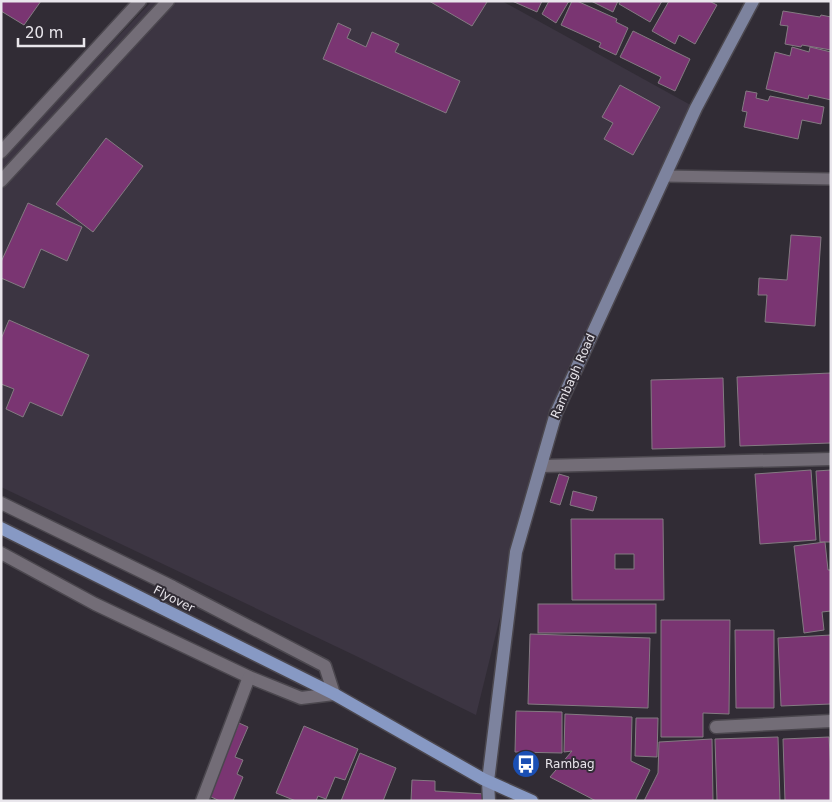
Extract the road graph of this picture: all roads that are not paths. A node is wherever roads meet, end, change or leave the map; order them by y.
1 (140, 1) edge
2 (168, 1) edge
3 (752, 1) edge
4 (1, 152) edge
5 (665, 176) junction
6 (831, 179) edge
7 (1, 182) edge
8 (831, 459) edge
9 (541, 466) junction
10 (1, 503) edge
11 (1, 528) edge
12 (1, 552) edge
13 (249, 677) junction
14 (334, 694) junction
15 (831, 721) edge
16 (716, 727) dead end
17 (488, 781) junction
18 (202, 801) edge
19 (489, 801) edge
20 (532, 801) edge

1 - 4 street
2 - 7 street
3 - 5 street, Rambagh Road
5 - 6 lane
5 - 9 street, Rambagh Road
8 - 9 street
9 - 17 street, Rambagh Road
10 - 14 street
11 - 14 main road, Flyover
12 - 13 street
13 - 14 street
13 - 18 street
14 - 17 main road, Flyover
15 - 16 street
17 - 19 street, Rambagh Road
17 - 20 main road, Flyover

